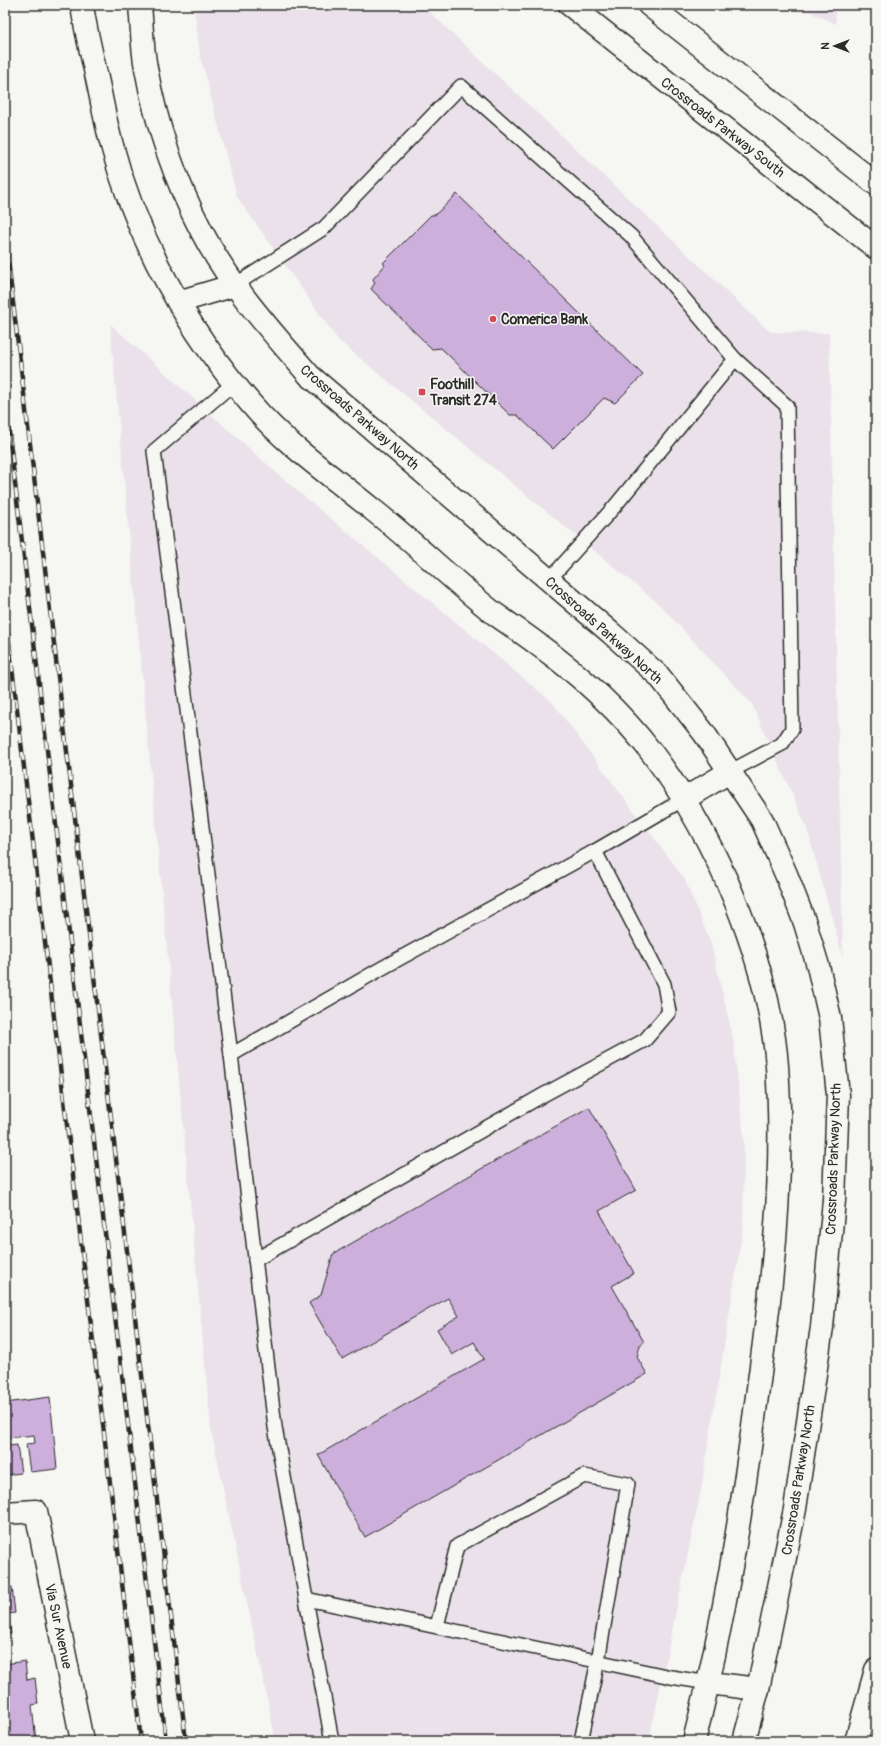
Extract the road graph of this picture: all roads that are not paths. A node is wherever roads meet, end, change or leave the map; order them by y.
1 (82, 5) edge
2 (140, 5) edge
3 (570, 5) edge
4 (649, 5) edge
5 (876, 184) edge
6 (876, 248) edge
7 (235, 285) junction
8 (178, 302) junction
9 (735, 359) junction
10 (234, 383) junction
11 (549, 580) junction
12 (731, 771) junction
13 (684, 798) junction
14 (595, 851) junction
15 (231, 1055) junction
16 (255, 1260) junction
17 (5, 1513) edge
18 (306, 1599) junction
19 (437, 1626) junction
20 (598, 1661) junction
21 (876, 1670) edge
22 (709, 1683) junction
23 (758, 1689) junction
24 (82, 1741) edge
25 (332, 1741) edge
26 (580, 1741) edge
27 (694, 1741) edge
28 (744, 1741) edge
29 (856, 1741) edge

1 - 8 main road
2 - 7 main road, Crossroads Parkway North
3 - 6 main road, Crossroads Parkway South
4 - 5 main road
7 - 8 main road
7 - 9 lane
7 - 11 main road, Crossroads Parkway North
8 - 10 main road
9 - 11 lane
9 - 12 lane
10 - 13 main road
10 - 15 lane
11 - 12 main road, Crossroads Parkway North
12 - 13 main road
12 - 23 main road, Crossroads Parkway North
13 - 14 lane
13 - 22 main road
14 - 15 lane
14 - 16 lane
15 - 16 lane
16 - 18 lane
17 - 24 main road, Via Sur Avenue
18 - 19 lane
18 - 25 lane
19 - 20 lane
19 - 20 lane
20 - 22 lane
20 - 26 lane
21 - 29 main road
22 - 23 main road
22 - 27 main road
23 - 28 main road, Crossroads Parkway North

